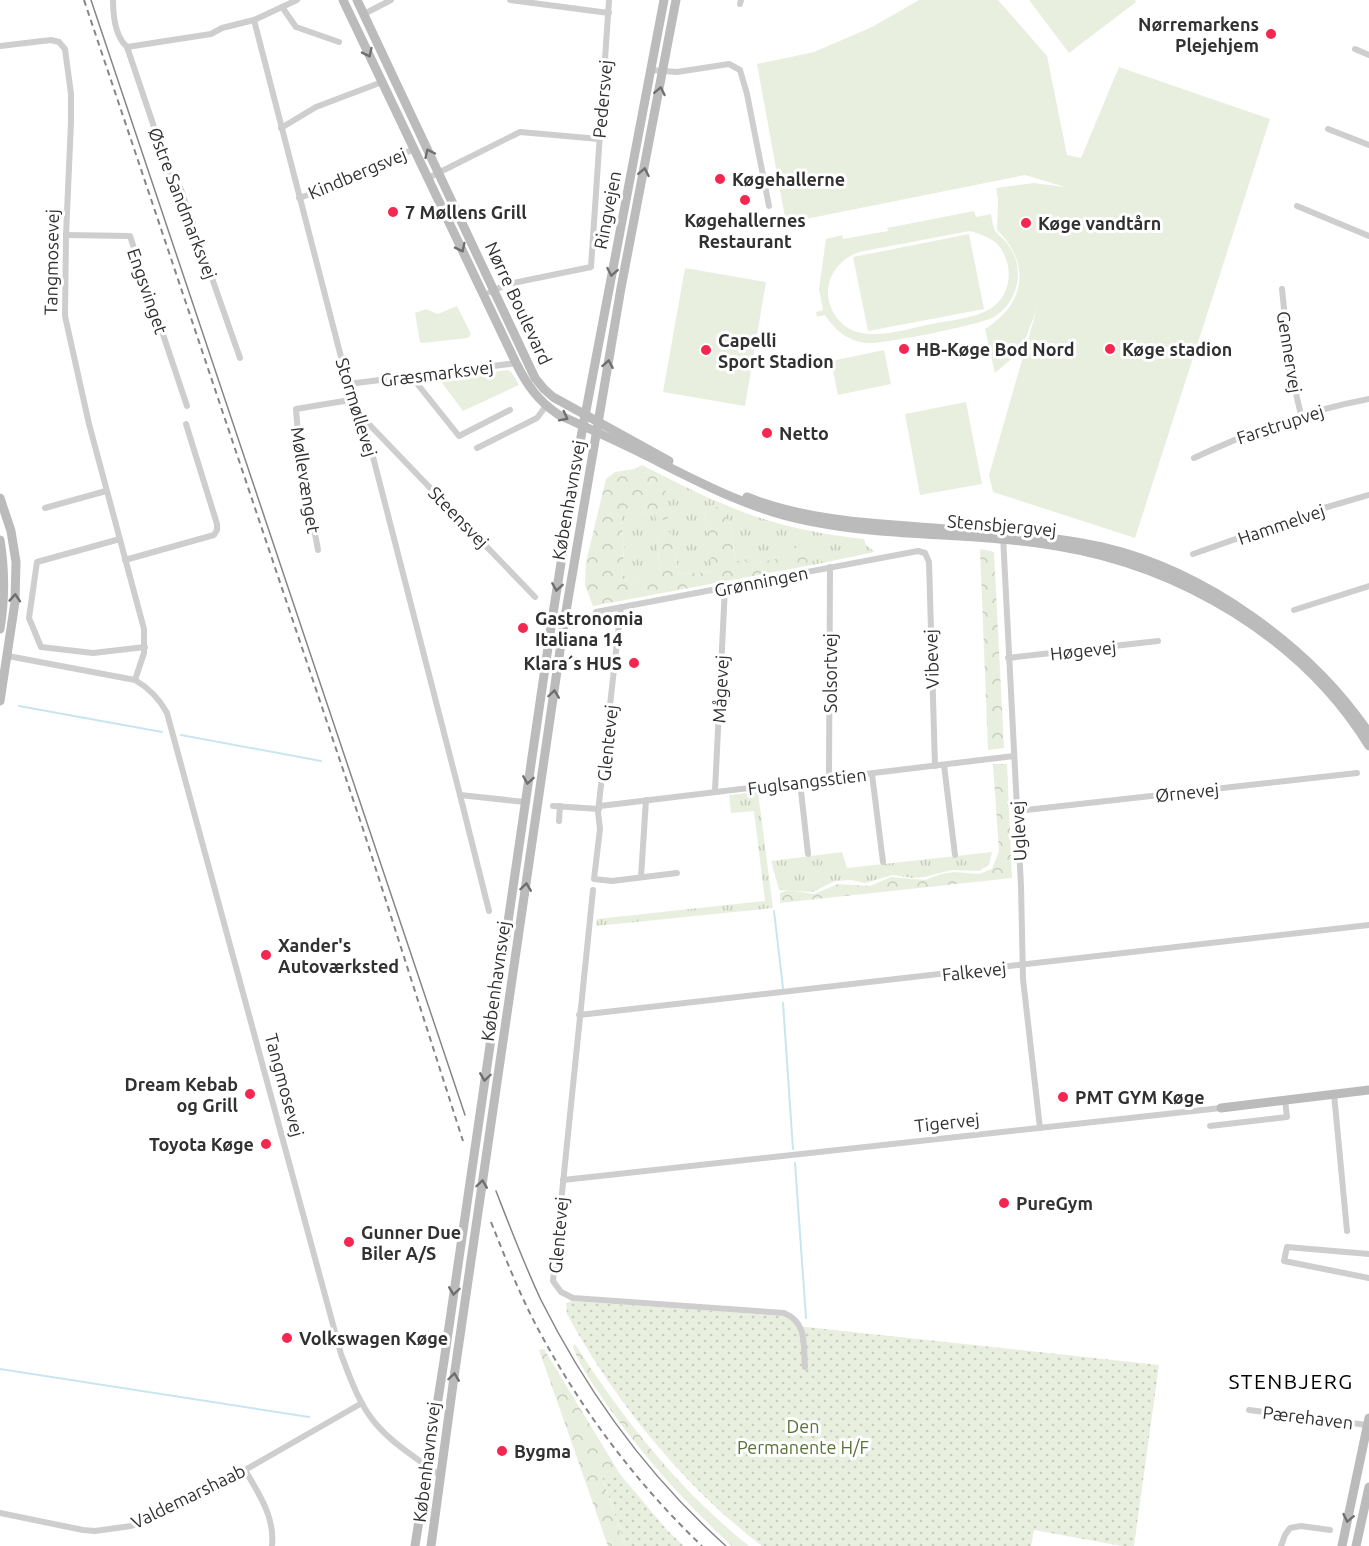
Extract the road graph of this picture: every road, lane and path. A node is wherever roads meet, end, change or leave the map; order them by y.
1 (113, 0) edge
2 (297, 0) edge
3 (343, 0) edge
4 (357, 0) edge
5 (391, 0) edge
6 (510, 0) edge
7 (609, 0) edge
8 (664, 0) edge
9 (676, 0) edge
10 (282, 7) junction
11 (609, 13) junction
12 (364, 14) junction
13 (254, 20) junction
14 (339, 42) dead end
15 (0, 46) edge
16 (127, 47) junction
17 (1355, 49) dead end
18 (1369, 55) edge
19 (651, 70) junction
20 (663, 71) junction
21 (382, 82) junction
22 (281, 128) junction
23 (1328, 129) dead end
24 (599, 139) junction
25 (1369, 146) edge
26 (414, 149) junction
27 (439, 173) junction
28 (428, 178) junction
29 (299, 198) junction
30 (769, 206) dead end
31 (1297, 206) dead end
32 (66, 235) junction
33 (1369, 236) edge
34 (1281, 289) dead end
35 (494, 290) junction
36 (483, 295) junction
37 (240, 358) dead end
38 (526, 358) junction
39 (516, 363) junction
40 (411, 376) junction
41 (348, 384) junction
42 (356, 399) junction
43 (1369, 399) edge
44 (187, 406) dead end
45 (546, 406) junction
46 (510, 410) dead end
47 (585, 414) junction
48 (1301, 415) junction
49 (363, 418) junction
50 (598, 422) junction
51 (186, 424) dead end
52 (583, 426) junction
53 (596, 432) junction
54 (382, 438) junction
55 (370, 446) junction
56 (477, 448) dead end
57 (1194, 458) dead end
58 (106, 491) junction
59 (1369, 495) edge
60 (0, 498) edge
61 (45, 508) dead end
62 (1003, 537) junction
63 (120, 539) junction
64 (0, 540) edge
65 (318, 550) dead end
66 (925, 553) joint
67 (1193, 554) dead end
68 (125, 560) junction
69 (830, 567) junction
70 (1369, 586) edge
71 (725, 587) junction
72 (535, 597) dead end
73 (621, 607) junction
74 (1294, 610) dead end
75 (596, 612) dead end
76 (0, 629) edge
77 (1158, 641) dead end
78 (145, 647) junction
79 (4, 655) edge
80 (1008, 658) junction
81 (135, 680) junction
82 (0, 701) edge
83 (1369, 733) edge
84 (1369, 746) edge
85 (1014, 756) junction
86 (944, 765) junction
87 (934, 766) junction
88 (1357, 773) dead end
89 (872, 774) junction
90 (829, 779) junction
91 (800, 782) junction
92 (716, 791) junction
93 (460, 795) junction
94 (646, 800) junction
95 (525, 802) junction
96 (599, 808) junction
97 (1017, 812) junction
98 (559, 820) dead end
99 (808, 854) dead end
100 (955, 855) dead end
101 (883, 862) dead end
102 (677, 873) dead end
103 (641, 877) junction
104 (593, 890) dead end
105 (489, 911) dead end
106 (1369, 925) edge
107 (1023, 966) junction
108 (579, 1015) junction
109 (1369, 1090) edge
110 (1334, 1095) junction
111 (1284, 1100) junction
112 (1221, 1108) joint
113 (1210, 1126) dead end
114 (1040, 1128) junction
115 (563, 1180) junction
116 (1347, 1231) dead end
117 (1369, 1254) edge
118 (1369, 1278) edge
119 (805, 1367) dead end
120 (363, 1403) junction
121 (1249, 1410) dead end
122 (1369, 1424) edge
123 (427, 1466) junction
124 (245, 1470) junction
125 (441, 1476) junction
126 (1369, 1487) edge
127 (0, 1513) edge
128 (1330, 1530) dead end
129 (272, 1546) edge
130 (415, 1546) edge
131 (431, 1546) edge
132 (1281, 1546) edge
133 (1342, 1546) edge
134 (1356, 1546) edge

1 - 16 street, Østre Sandmarksvej
2 - 10 street
3 -> 21 street, Nørre Boulevard
4 - 12 street, Nørre Boulevard
5 - 12 street
6 - 11 street
7 - 11 street, Pedersvej
8 - 19 street, Ringvejen
9 - 20 street, Ringvejen
10 - 13 street
10 - 14 street
11 - 24 street, Pedersvej
27 -> 12 street, Nørre Boulevard
13 - 16 street
13 - 22 street, Stormøllevej
15 - 32 street, Tangmosevej
16 - 37 street, Østre Sandmarksvej
17 - 18 street
19 - 20 street
19 -> 47 street, Ringvejen
20 - 30 street
50 -> 20 street, Ringvejen
21 - 22 street
21 - 26 street, Nørre Boulevard
22 - 29 street, Stormøllevej
23 - 25 street
24 - 27 street
24 - 35 street, Pedersvej
26 - 28 street, Nørre Boulevard
26 - 29 street, Kindbergsvej
27 - 28 street
27 - 35 street, Nørre Boulevard
28 -> 36 street, Nørre Boulevard
29 - 41 street, Stormøllevej
31 - 33 street
32 - 44 street, Engsvinget
32 - 58 street, Tangmosevej
34 - 48 street, Gennervej
35 - 36 street, Pedersvej
35 - 38 street, Nørre Boulevard
36 - 39 street, Nørre Boulevard
38 - 39 street, Græsmarksvej
38 - 47 street, Nørre Boulevard
39 - 40 street, Græsmarksvej
39 - 45 street, Nørre Boulevard
40 - 41 street, Græsmarksvej
40 - 46 street
41 - 42 street, Stormøllevej
42 - 49 street, Stormøllevej
42 - 65 street, Møllevænget
43 - 48 street, Farstrupvej
45 -> 52 street, Nørre Boulevard
45 - 56 street
47 - 50 street, Nørre Boulevard
47 - 52 street, Ringvejen
48 - 57 street, Farstrupvej
49 - 54 street, Steensvej
49 - 55 street, Stormøllevej
50 - 53 street, Københavnsvej
50 - 62 street, Stensbjergvej
51 - 68 street
52 - 53 street, Stensbjergvej
52 -> 95 street, Københavnsvej
53 - 62 street, Stensbjergvej
125 -> 53 street, Københavnsvej
54 - 55 street
54 - 72 street, Steensvej
55 - 93 street, Stormøllevej
58 - 61 street
58 - 63 street, Tangmosevej
59 - 67 street, Hammelvej
79 -> 60 street
62 - 80 street, Uglevej
62 - 83 street, Stensbjergvej
62 - 84 street, Stensbjergvej
63 - 68 street, Tangmosevej
63 - 78 street
64 - 76 street
66 - 69 street, Grønningen
66 - 87 street, Vibevej
68 - 78 street, Tangmosevej
69 - 71 street, Grønningen
69 - 90 street, Solsortvej
70 - 74 street
71 - 73 street, Grønningen
71 - 92 street, Mågevej
73 - 75 street, Grønningen
73 - 96 street, Glentevej
77 - 80 street, Høgevej
78 - 81 street, Tangmosevej
79 - 81 street, Tangmosevej
79 - 82 street
80 - 85 street, Uglevej
81 - 120 street, Tangmosevej
85 - 86 street, Fuglsangsstien
85 - 97 street, Uglevej
86 - 87 street, Fuglsangsstien
86 - 100 street
87 - 89 street, Fuglsangsstien
88 - 97 street, Ørnevej
89 - 90 street, Fuglsangsstien
89 - 101 street
90 - 91 street, Fuglsangsstien
91 - 92 street, Fuglsangsstien
91 - 99 street
92 - 94 street, Fuglsangsstien
93 - 95 street
93 - 105 street, Stormøllevej
94 - 96 street, Fuglsangsstien
94 - 103 street
95 -> 123 street, Københavnsvej
96 - 98 street, Fuglsangsstien
96 - 103 street, Glentevej
97 - 107 street, Uglevej
102 - 103 street
104 - 108 street, Glentevej
106 - 107 street, Falkevej
107 - 108 street, Falkevej
107 - 114 street, Uglevej
108 - 115 street, Glentevej
109 - 110 street, Tigervej
110 - 111 street, Tigervej
110 - 116 street
111 - 112 street, Tigervej
111 - 113 street
112 - 114 street, Tigervej
114 - 115 street, Tigervej
115 - 119 street, Glentevej
117 - 118 street
120 - 123 street, Tangmosevej
120 - 124 street, Valdemarshaab
121 - 122 street, Pærehaven
122 -> 133 street
123 - 125 street, Tangmosevej
123 - 130 street, Københavnsvej
124 - 127 street, Valdemarshaab
124 - 129 street
125 - 131 street, Københavnsvej
126 - 134 street
128 - 132 street

